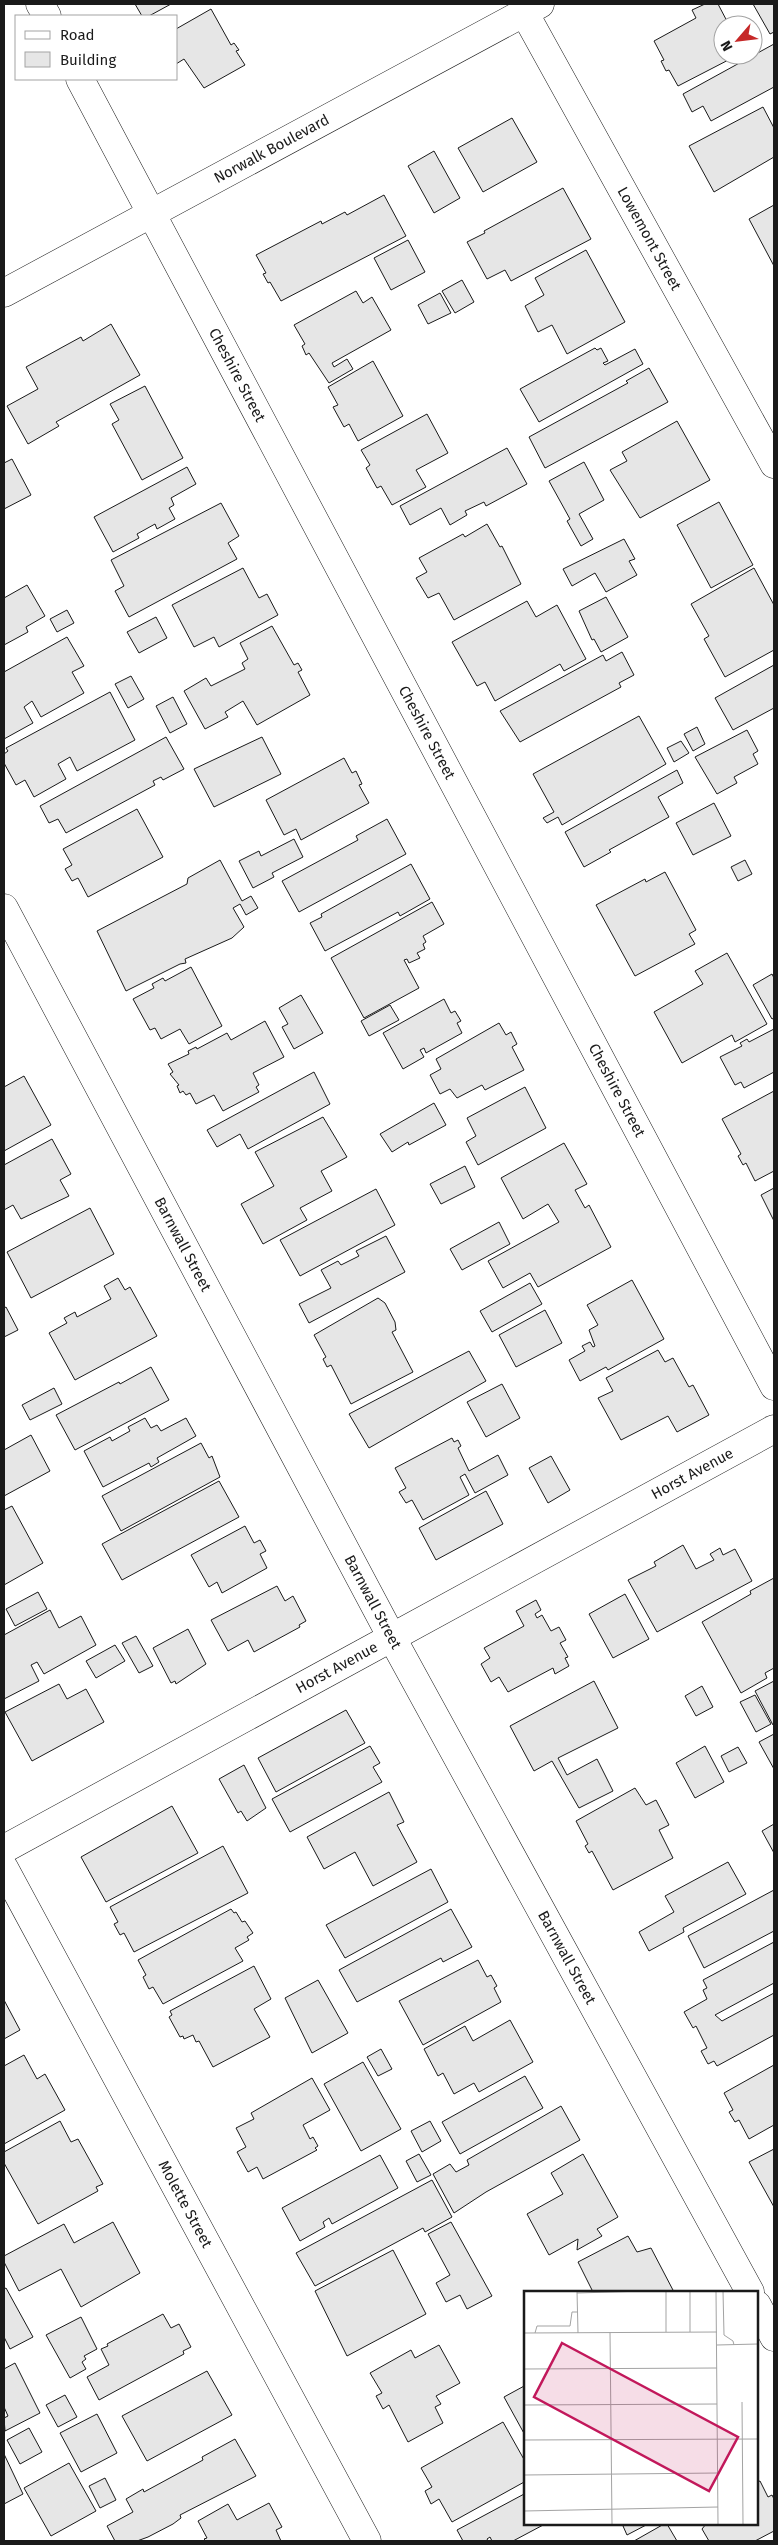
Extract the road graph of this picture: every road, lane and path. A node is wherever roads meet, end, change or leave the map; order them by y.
1 (40, 4) edge
2 (532, 8) edge
3 (46, 15) edge
4 (81, 80) edge
5 (152, 213) junction
6 (4, 294) edge
7 (774, 464) edge
8 (4, 908) edge
9 (774, 1386) edge
10 (774, 1429) edge
11 (391, 1636) junction
12 (4, 1849) edge
13 (4, 1868) edge
14 (749, 2291) edge
15 (758, 2307) edge
16 (774, 2337) edge
17 (367, 2541) edge

1 - 3 street
2 - 5 street, Norwalk Boulevard
2 - 7 street, Lowemont Street
4 - 5 street, Cheshire Street
5 - 6 street, Norwalk Boulevard
5 - 9 street, Cheshire Street
8 - 11 street, Barnwall Street
10 - 11 street, Horst Avenue
11 - 12 street, Horst Avenue
11 - 14 street, Barnwall Street
13 - 17 street, Molette Street
15 - 16 street

